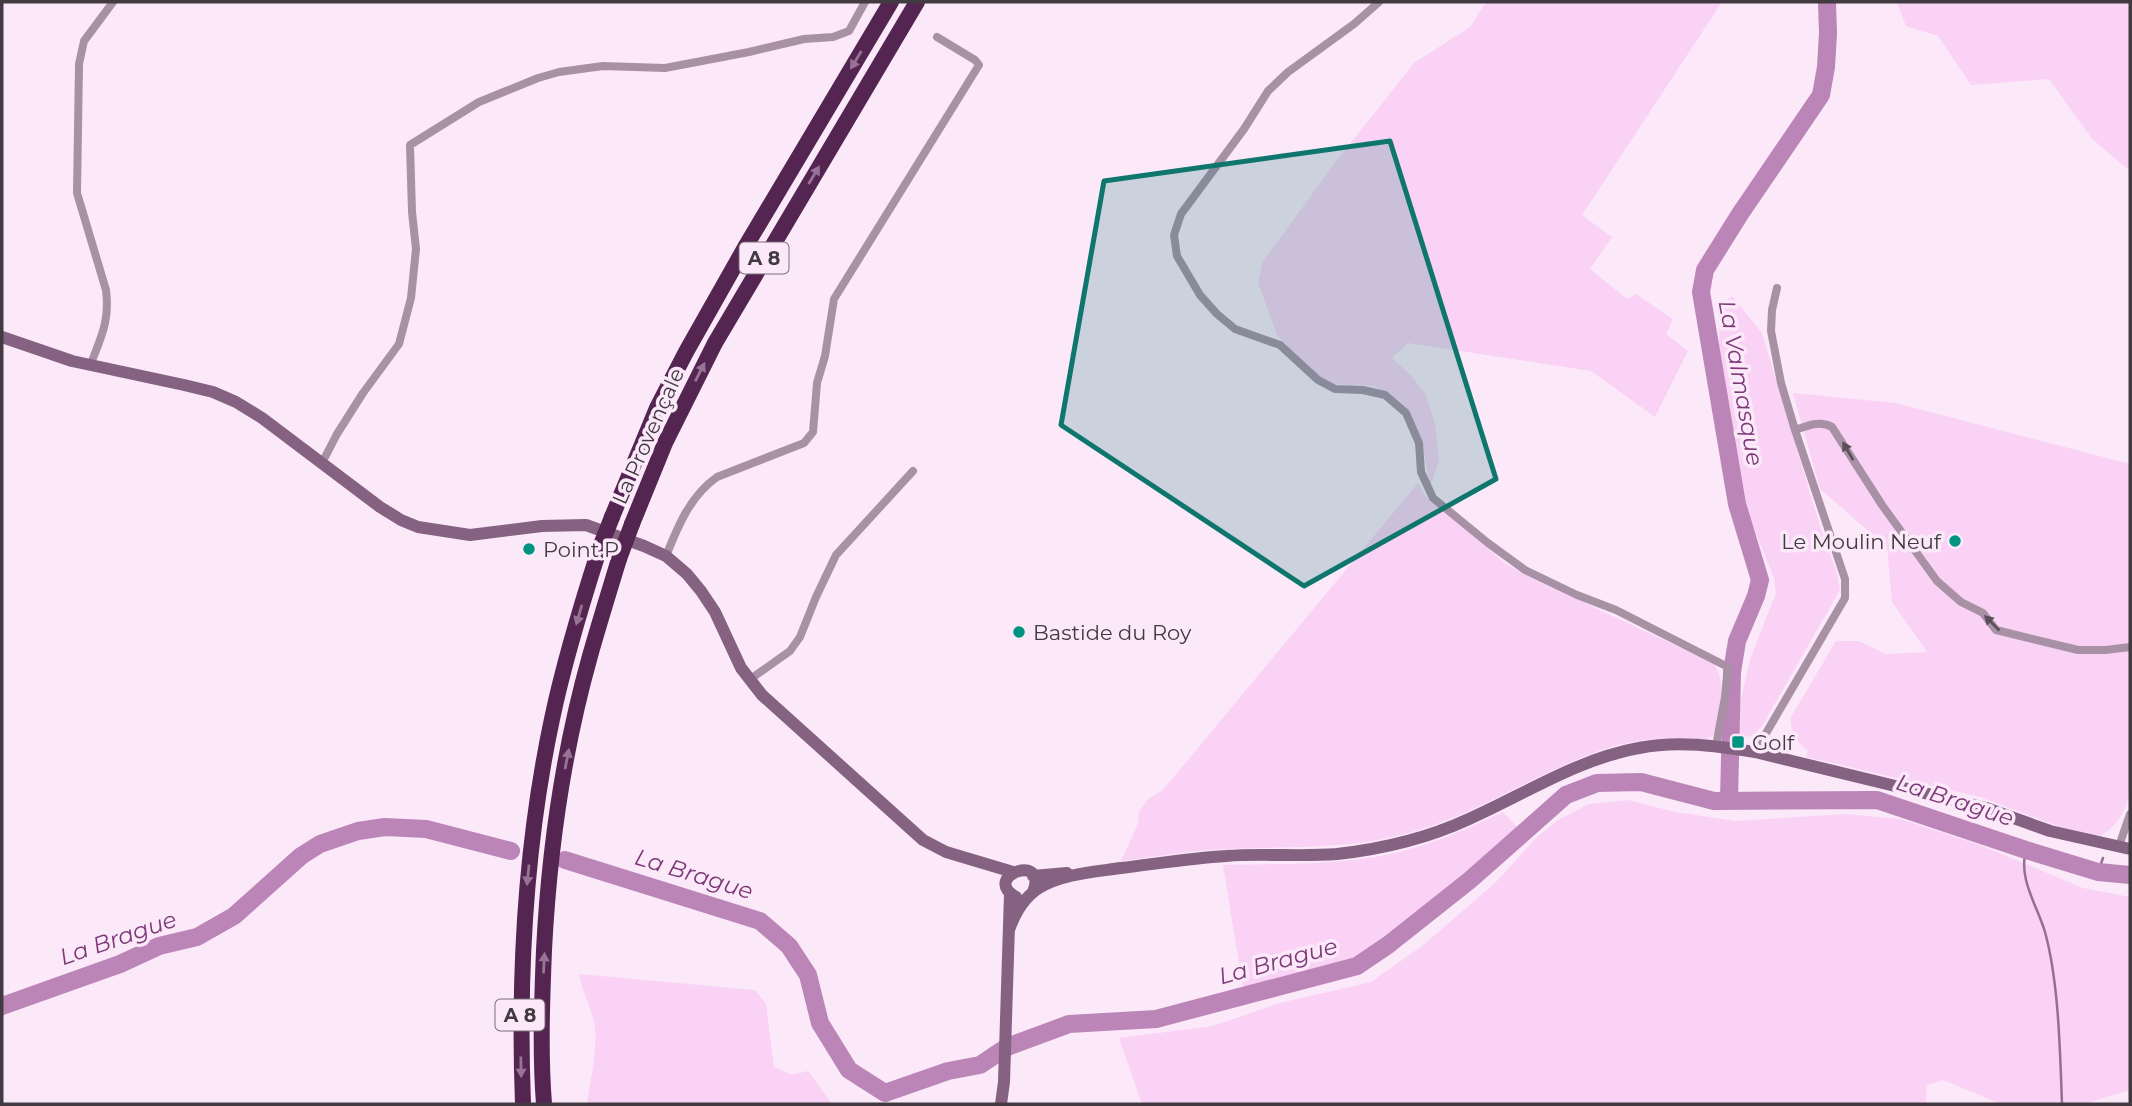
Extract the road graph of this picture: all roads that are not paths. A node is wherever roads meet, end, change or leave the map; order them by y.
1 (113, 2) edge
2 (865, 2) edge
3 (891, 2) edge
4 (917, 2) edge
5 (1379, 2) edge
6 (937, 37) dead end
7 (1777, 288) dead end
8 (2, 337) edge
9 (90, 366) junction
10 (1795, 430) junction
11 (321, 463) junction
12 (913, 471) dead end
13 (666, 556) junction
14 (2130, 647) edge
15 (749, 680) junction
16 (1726, 747) junction
17 (1755, 751) junction
18 (2130, 814) edge
19 (2125, 848) edge
20 (1091, 872) junction
21 (1033, 876) junction
22 (1010, 883) junction
23 (1029, 895) junction
24 (1009, 930) junction
25 (523, 1104) edge
26 (544, 1104) edge
27 (1001, 1104) edge

1 - 9 street
2 - 11 street
3 -> 25 highway, La Provençale / A 8, bridge
26 -> 4 highway, La Provençale / A 8, bridge
5 - 16 street
6 - 13 street
7 - 10 street
8 - 9 street
9 - 11 street
14 -> 10 street
10 - 17 street
11 - 13 street
12 - 15 street
13 - 15 street
15 - 22 street
16 - 17 street
16 - 20 street
17 - 19 street
18 - 19 street
20 - 21 street
20 - 23 street
21 - 22 street
21 - 23 street
22 - 23 street
22 - 24 street
23 - 24 street
24 - 27 street

